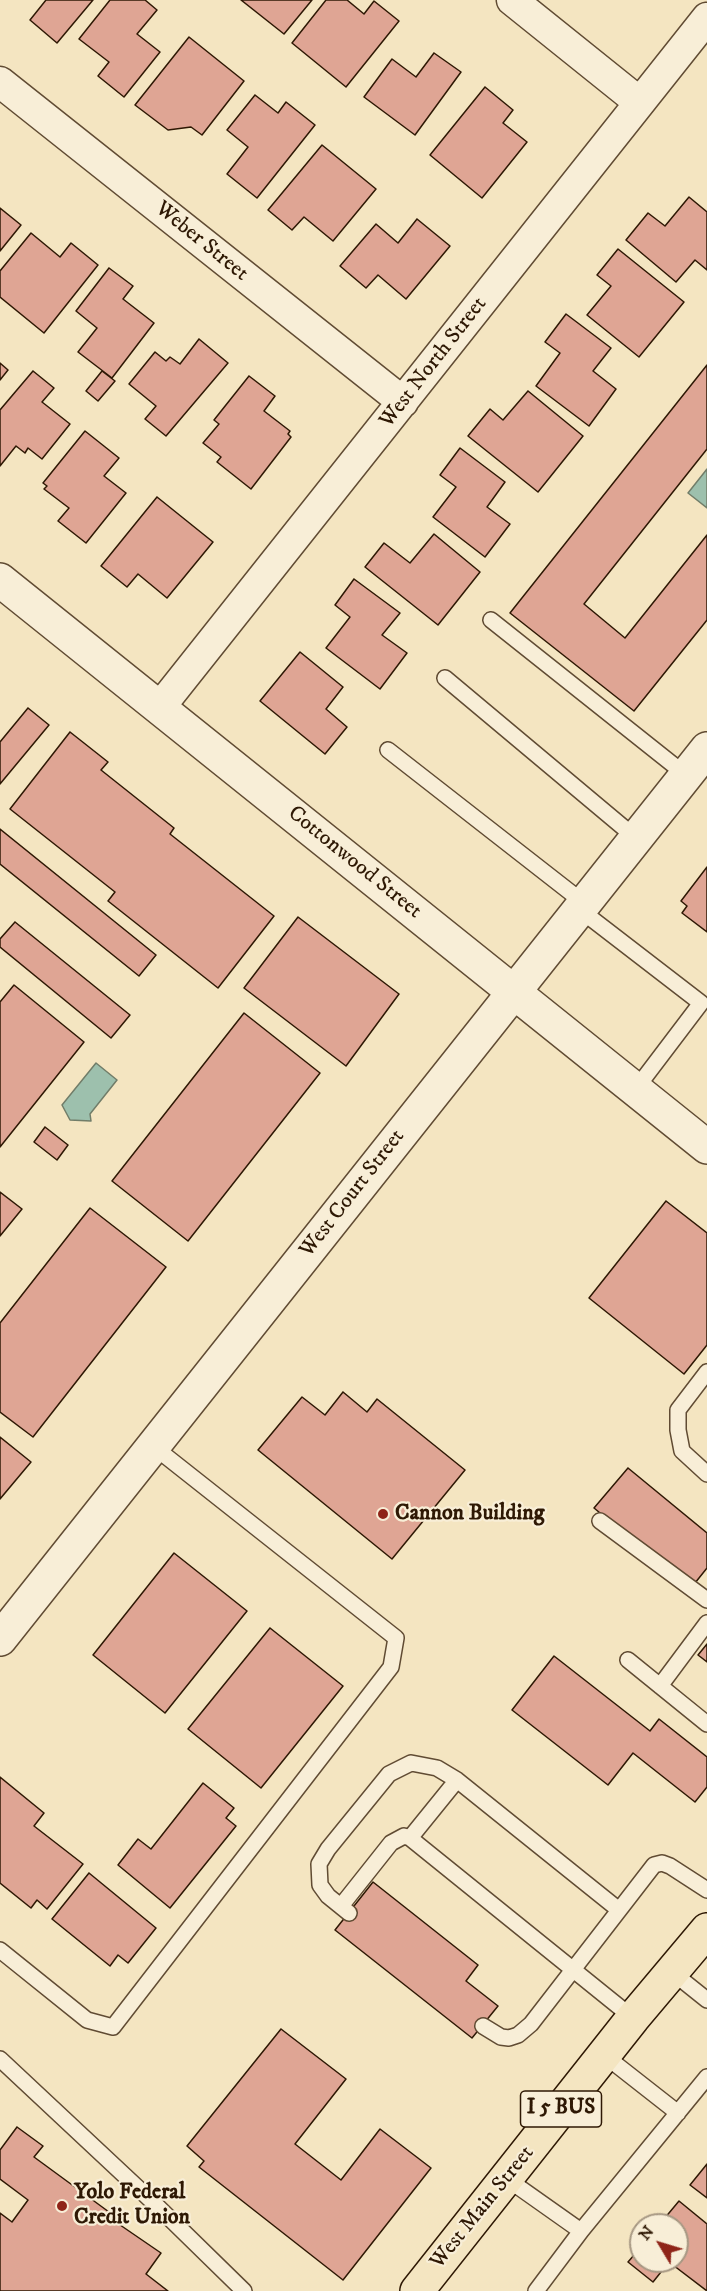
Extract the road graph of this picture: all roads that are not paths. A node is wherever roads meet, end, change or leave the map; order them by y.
1 (512, 0) edge
2 (707, 18) edge
3 (0, 82) edge
4 (639, 102) junction
5 (403, 402) junction
6 (0, 580) edge
7 (491, 620) dead end
8 (445, 678) dead end
9 (160, 707) junction
10 (707, 749) edge
11 (388, 750) dead end
12 (686, 775) junction
13 (636, 838) junction
14 (582, 906) junction
15 (514, 992) junction
16 (635, 1089) junction
17 (707, 1147) edge
18 (707, 1372) edge
19 (153, 1446) junction
20 (707, 1474) edge
21 (600, 1521) dead end
22 (707, 1600) edge
23 (5, 1623) edge
24 (707, 1623) edge
25 (628, 1660) dead end
26 (660, 1686) junction
27 (707, 1724) edge
28 (457, 1780) junction
29 (410, 1838) junction
30 (707, 1890) edge
31 (619, 1910) junction
32 (707, 1930) edge
33 (0, 1950) edge
34 (572, 1969) junction
35 (672, 1972) junction
36 (707, 2000) edge
37 (633, 2018) junction
38 (483, 2026) dead end
39 (604, 2055) junction
40 (0, 2059) edge
41 (707, 2077) edge
42 (678, 2113) junction
43 (506, 2178) junction
44 (581, 2231) junction
45 (244, 2291) edge
46 (417, 2291) edge
47 (536, 2291) edge

1 - 4 street
2 - 4 street, West North Street
3 - 5 street, Weber Street
4 - 5 street, West North Street
5 - 9 street, West North Street
6 - 9 street, Cottonwood Street
7 - 12 lane
8 - 13 lane
9 - 15 street, Cottonwood Street
10 - 12 street, West Court Street
11 - 14 lane
12 - 13 street, West Court Street
13 - 14 street, West Court Street
14 - 15 street, West Court Street
14 - 16 lane
15 - 16 street, Cottonwood Street
15 - 19 street, West Court Street
16 - 17 street, Cottonwood Street
18 - 20 lane
19 - 23 street, West Court Street
19 - 33 lane
21 - 22 lane
24 - 26 lane
25 - 26 lane
26 - 27 lane
28 - 29 lane
28 - 29 lane
28 - 31 lane
29 - 34 lane
30 - 31 lane
31 - 34 lane
32 - 35 main road, West Main Street / I 5 BUS
34 - 37 lane
34 - 38 lane
35 - 36 lane
35 - 37 main road, West Main Street / I 5 BUS
37 - 39 main road, West Main Street / I 5 BUS
39 - 42 lane
39 - 43 main road, West Main Street / I 5 BUS
40 - 45 lane
41 - 42 lane
42 - 44 lane
43 - 44 lane
43 - 46 main road, West Main Street / I 5 BUS
44 - 47 lane

